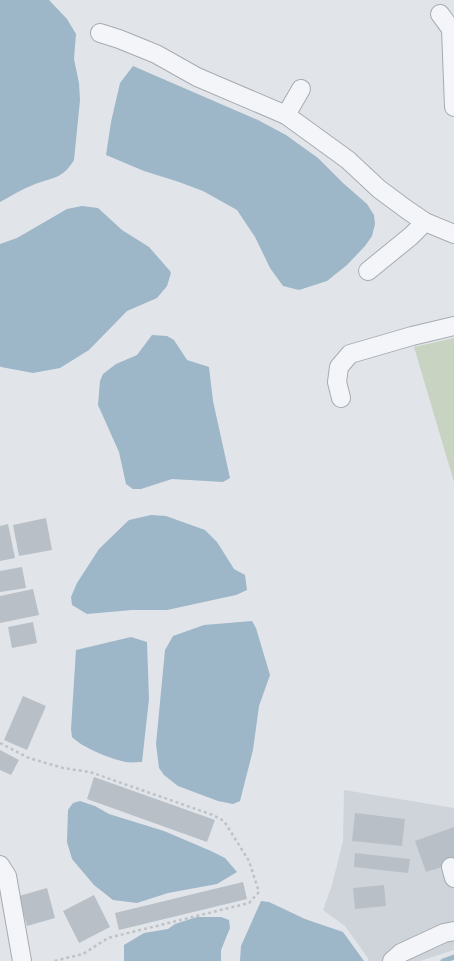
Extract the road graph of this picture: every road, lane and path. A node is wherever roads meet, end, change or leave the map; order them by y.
1 (440, 14) dead end
2 (100, 34) dead end
3 (301, 89) dead end
4 (454, 107) edge
5 (286, 115) junction
6 (425, 222) junction
7 (454, 234) edge
8 (368, 271) dead end
9 (454, 326) edge
10 (341, 398) dead end
11 (0, 743) edge
12 (0, 865) edge
13 (454, 932) edge
14 (22, 961) edge
15 (54, 961) edge
16 (392, 961) edge

1 - 4 street
2 - 5 street
3 - 5 street
5 - 6 street
6 - 7 street
6 - 8 street
9 - 10 street
11 - 15 path
12 - 14 street
13 - 16 street

